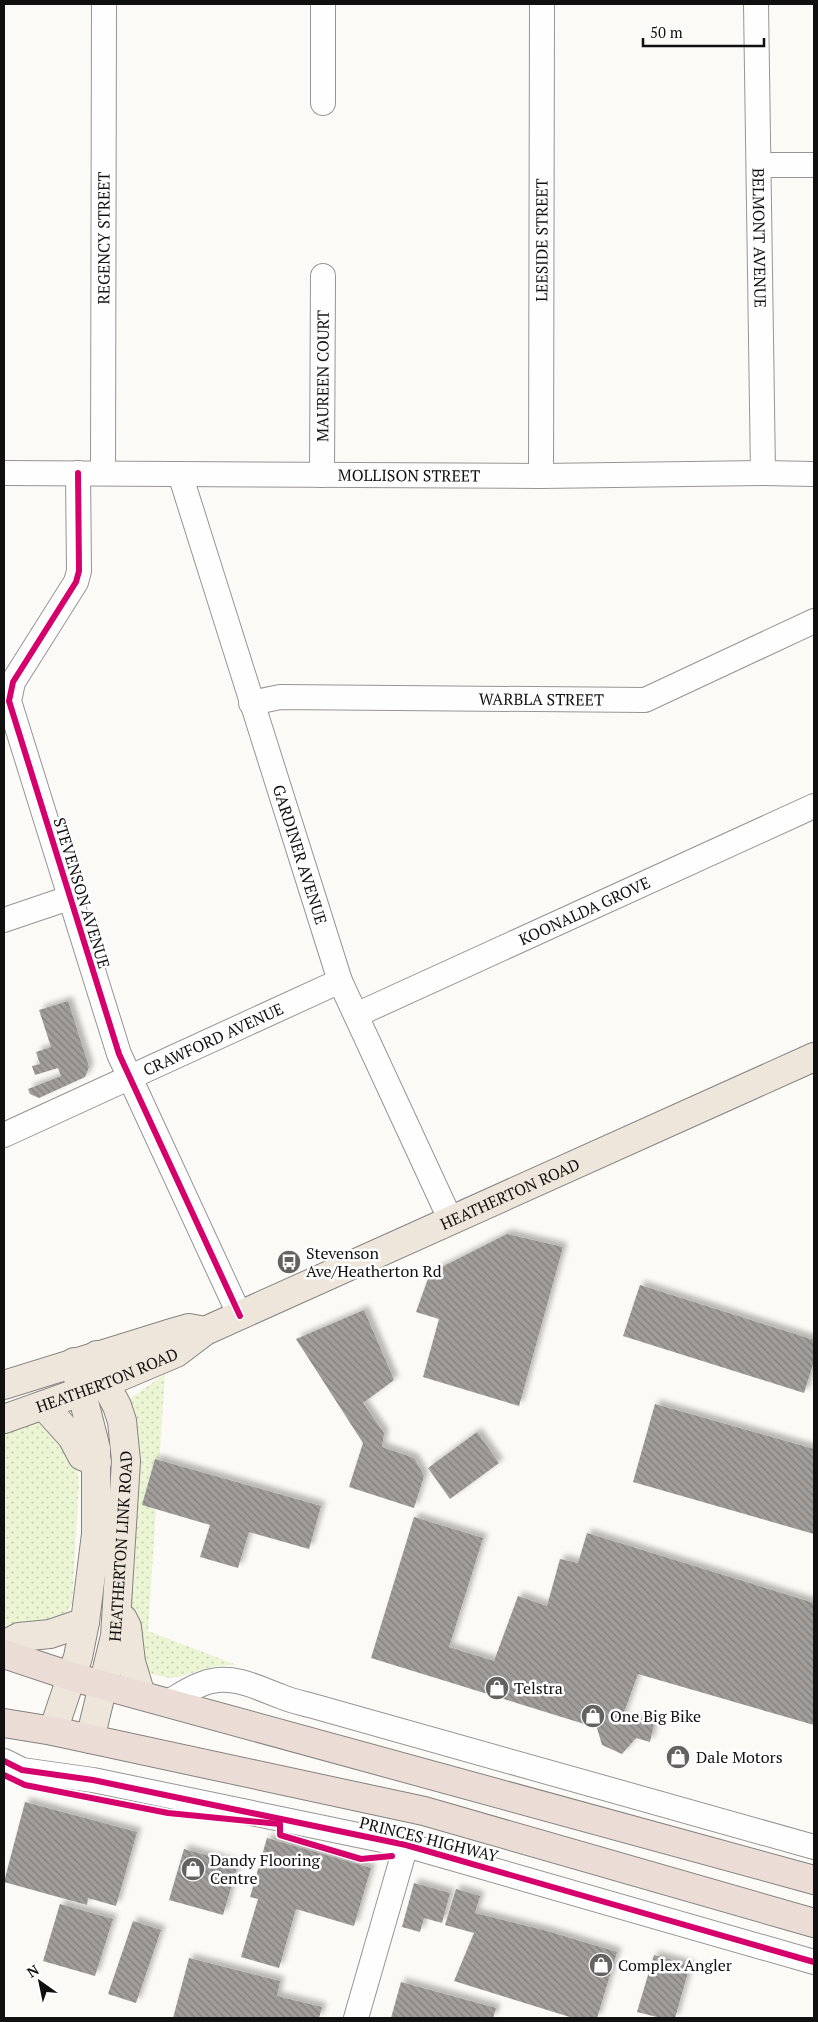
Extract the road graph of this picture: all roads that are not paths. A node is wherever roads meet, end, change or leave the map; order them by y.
1 (104, 4) edge
2 (324, 4) edge
3 (542, 4) edge
4 (756, 4) edge
5 (323, 103) dead end
6 (758, 165) junction
7 (814, 165) edge
8 (323, 276) dead end
9 (104, 472) junction
10 (4, 473) edge
11 (78, 473) junction
12 (763, 473) junction
13 (180, 474) junction
14 (814, 474) edge
15 (322, 475) junction
16 (541, 476) junction
17 (814, 620) edge
18 (251, 703) junction
19 (7, 712) edge
20 (814, 806) edge
21 (69, 898) junction
22 (4, 920) edge
23 (340, 981) junction
24 (356, 1015) junction
25 (814, 1057) edge
26 (129, 1078) junction
27 (4, 1135) edge
28 (451, 1222) junction
29 (240, 1316) junction
30 (205, 1331) junction
31 (85, 1359) junction
32 (4, 1385) edge
33 (93, 1387) junction
34 (44, 1406) junction
35 (4, 1419) edge
36 (97, 1462) junction
37 (118, 1606) junction
38 (85, 1622) junction
39 (4, 1645) edge
40 (4, 1654) edge
41 (72, 1677) junction
42 (103, 1685) junction
43 (154, 1699) junction
44 (4, 1723) edge
45 (53, 1731) junction
46 (90, 1739) junction
47 (4, 1761) edge
48 (406, 1845) junction
49 (814, 1847) edge
50 (814, 1880) edge
51 (814, 1923) edge
52 (814, 1962) edge
53 (356, 2018) edge

1 - 9 street, REGENCY STREET
2 - 5 street
3 - 16 street, LEESIDE STREET
4 - 6 street, BELMONT AVENUE
6 - 7 street
6 - 12 street, BELMONT AVENUE
8 - 15 street, MAUREEN COURT
9 - 11 street, MOLLISON STREET
9 - 13 street, MOLLISON STREET
10 - 11 street, MOLLISON STREET
11 - 19 street, STEVENSON AVENUE
12 - 14 street, MOLLISON STREET
12 - 16 street, MOLLISON STREET
13 - 15 street, MOLLISON STREET
13 - 18 street, GARDINER AVENUE
15 - 16 street, MOLLISON STREET
17 - 18 street, WARBLA STREET
18 - 23 street, GARDINER AVENUE
19 - 21 street, STEVENSON AVENUE
20 - 24 street, KOONALDA GROVE
21 - 22 street
21 - 26 street, STEVENSON AVENUE
23 - 24 street, GARDINER AVENUE
23 - 26 street, CRAWFORD AVENUE
24 - 28 street, GARDINER AVENUE
25 - 28 main road, HEATHERTON ROAD
26 - 27 street, CRAWFORD AVENUE
26 - 29 street, STEVENSON AVENUE
28 - 29 main road, HEATHERTON ROAD
29 - 30 main road, HEATHERTON ROAD
30 - 31 main road, HEATHERTON ROAD
30 - 33 main road, HEATHERTON ROAD
31 - 32 main road, HEATHERTON ROAD
31 - 33 main road, HEATHERTON LINK ROAD
33 - 34 main road, HEATHERTON ROAD
33 - 36 main road, HEATHERTON LINK ROAD
33 - 37 main road, HEATHERTON LINK ROAD
34 - 35 main road, HEATHERTON ROAD
34 - 36 main road
36 - 38 main road, HEATHERTON LINK ROAD
37 - 42 main road, HEATHERTON LINK ROAD
37 - 43 main road
38 - 39 main road
38 - 41 main road, HEATHERTON LINK ROAD
40 - 41 highway
41 - 42 highway
41 - 45 main road, HEATHERTON LINK ROAD
42 - 43 highway
42 - 46 main road, HEATHERTON LINK ROAD
43 - 49 street
43 - 50 highway
44 - 45 highway, PRINCES HIGHWAY
45 - 46 highway, PRINCES HIGHWAY
46 - 51 highway, PRINCES HIGHWAY
47 - 48 street, PRINCES HIGHWAY
48 - 52 street, PRINCES HIGHWAY
48 - 53 street

